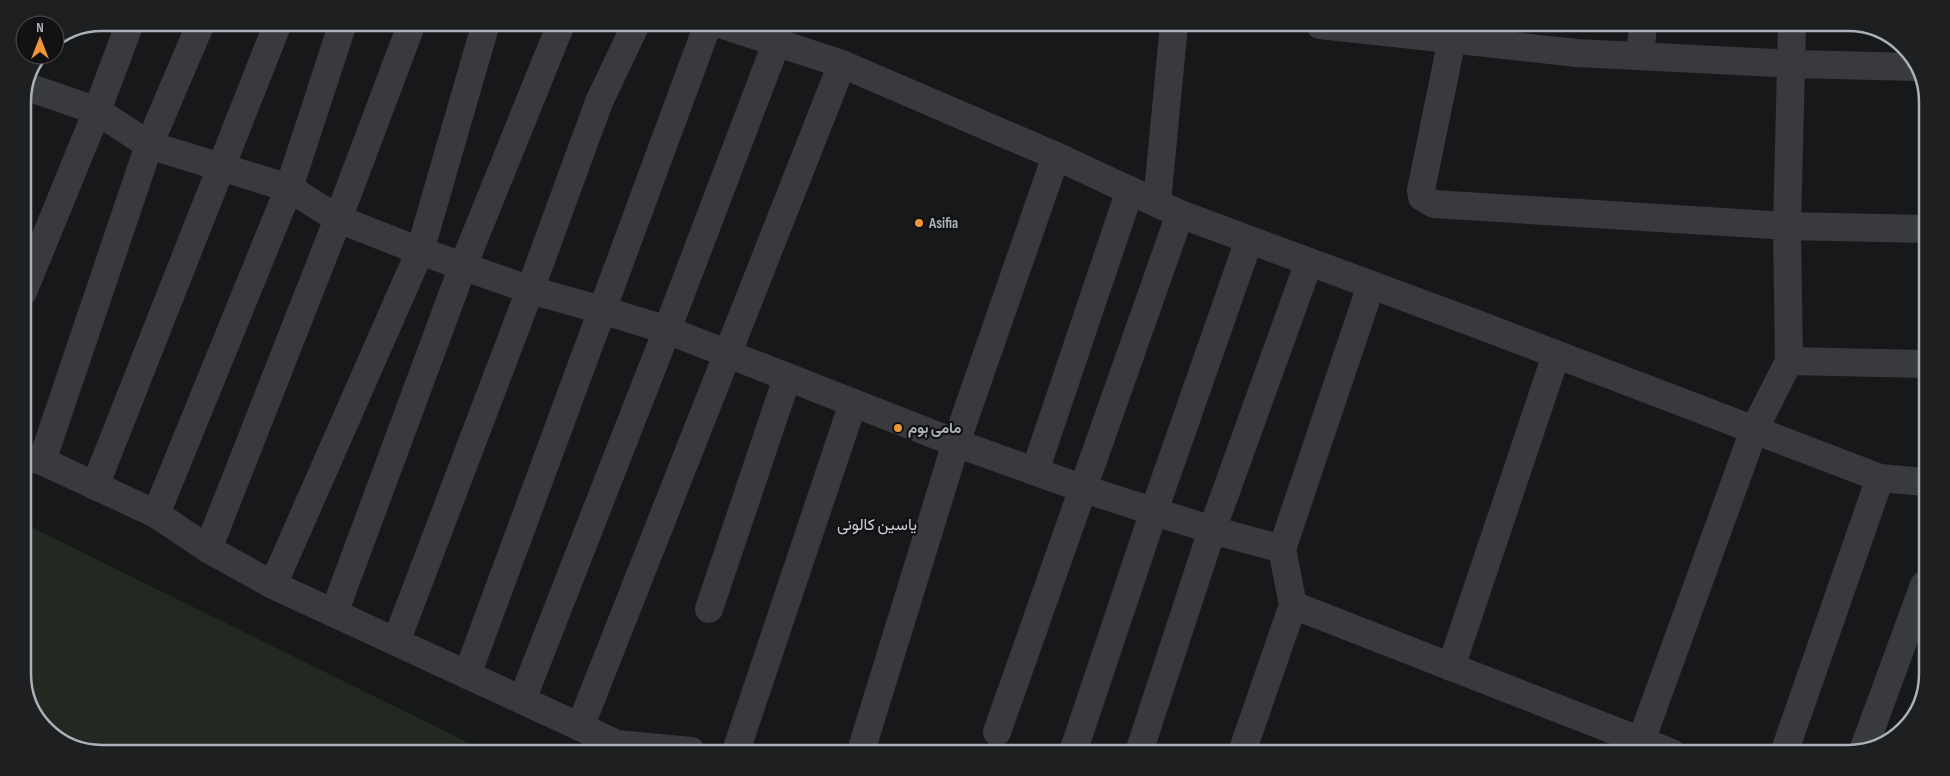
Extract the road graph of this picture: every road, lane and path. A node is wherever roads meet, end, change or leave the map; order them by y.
1 (127, 31) edge
2 (198, 31) edge
3 (275, 31) edge
4 (340, 31) edge
5 (409, 31) edge
6 (484, 31) edge
7 (558, 31) edge
8 (633, 31) edge
9 (705, 31) edge
10 (740, 31) edge
11 (1173, 31) edge
12 (1396, 31) edge
13 (1642, 31) edge
14 (1792, 31) edge
15 (1512, 36) edge
16 (1452, 39) junction
17 (776, 44) junction
18 (1640, 56) junction
19 (842, 64) junction
20 (1793, 64) junction
21 (1909, 67) edge
22 (33, 90) edge
23 (97, 111) junction
24 (149, 145) junction
25 (1056, 156) junction
26 (221, 167) junction
27 (288, 188) junction
28 (1130, 190) junction
29 (1156, 202) junction
30 (1180, 214) junction
31 (338, 219) junction
32 (1787, 226) junction
33 (1919, 229) edge
34 (1249, 240) junction
35 (420, 251) junction
36 (1309, 262) junction
37 (463, 266) junction
38 (31, 272) edge
39 (1371, 285) junction
40 (530, 290) junction
41 (602, 310) junction
42 (667, 330) junction
43 (1556, 354) junction
44 (726, 355) junction
45 (1789, 360) junction
46 (1919, 364) edge
47 (787, 378) junction
48 (853, 403) junction
49 (1754, 430) junction
50 (956, 443) junction
51 (32, 459) edge
52 (1035, 471) junction
53 (1880, 478) junction
54 (1919, 481) edge
55 (95, 486) junction
56 (1084, 489) junction
57 (1154, 511) junction
58 (156, 514) junction
59 (1212, 530) junction
60 (208, 549) junction
61 (1282, 549) junction
62 (272, 585) junction
63 (1919, 599) edge
64 (1293, 605) junction
65 (709, 609) dead end
66 (334, 614) junction
67 (396, 642) junction
68 (1451, 667) junction
69 (467, 675) junction
70 (522, 700) junction
71 (580, 727) junction
72 (997, 732) dead end
73 (1642, 741) junction
74 (1866, 742) edge
75 (628, 745) edge
76 (738, 745) edge
77 (863, 745) edge
78 (1075, 745) edge
79 (1142, 745) edge
80 (1244, 745) edge
81 (1652, 745) edge
82 (1787, 745) edge

1 - 23 street
2 - 24 street
3 - 26 street
4 - 27 street
5 - 31 street
6 - 35 street
7 - 37 street
8 - 40 street
9 - 41 street
10 - 17 street
11 - 29 street
12 - 16 street
13 - 18 street
14 - 20 street
15 - 16 street
15 - 18 street
16 - 32 street
17 - 19 street
17 - 42 street
18 - 20 street
19 - 25 street
19 - 44 street
20 - 21 street
20 - 32 street
22 - 23 street
23 - 24 street
23 - 38 street
24 - 26 street
24 - 51 street
25 - 28 street
25 - 50 street
26 - 27 street
26 - 55 street
27 - 31 street
27 - 58 street
28 - 29 street
28 - 52 street
29 - 30 street
30 - 34 street
30 - 56 street
31 - 35 street
31 - 60 street
32 - 33 street
32 - 45 street
34 - 36 street
34 - 57 street
35 - 37 street
35 - 62 street
36 - 39 street
36 - 59 street
37 - 40 street
37 - 66 street
39 - 43 street
39 - 61 street
40 - 41 street
40 - 67 street
41 - 42 street
41 - 69 street
42 - 44 street
42 - 70 street
43 - 49 street
43 - 68 street
44 - 47 street
44 - 71 street
45 - 46 street
45 - 49 street
47 - 48 street
47 - 65 street
48 - 50 street
48 - 76 street
49 - 53 street
49 - 73 street
50 - 52 street
50 - 77 street
51 - 55 street
52 - 56 street
53 - 54 street
53 - 82 street
55 - 58 street
56 - 57 street
56 - 72 street
57 - 59 street
57 - 78 street
58 - 60 street
59 - 61 street
59 - 79 street
60 - 62 street
61 - 64 street
62 - 66 street
63 - 74 street
64 - 68 street
64 - 80 street
66 - 67 street
67 - 69 street
68 - 73 street
69 - 70 street
70 - 71 street
71 - 75 street
73 - 81 street

